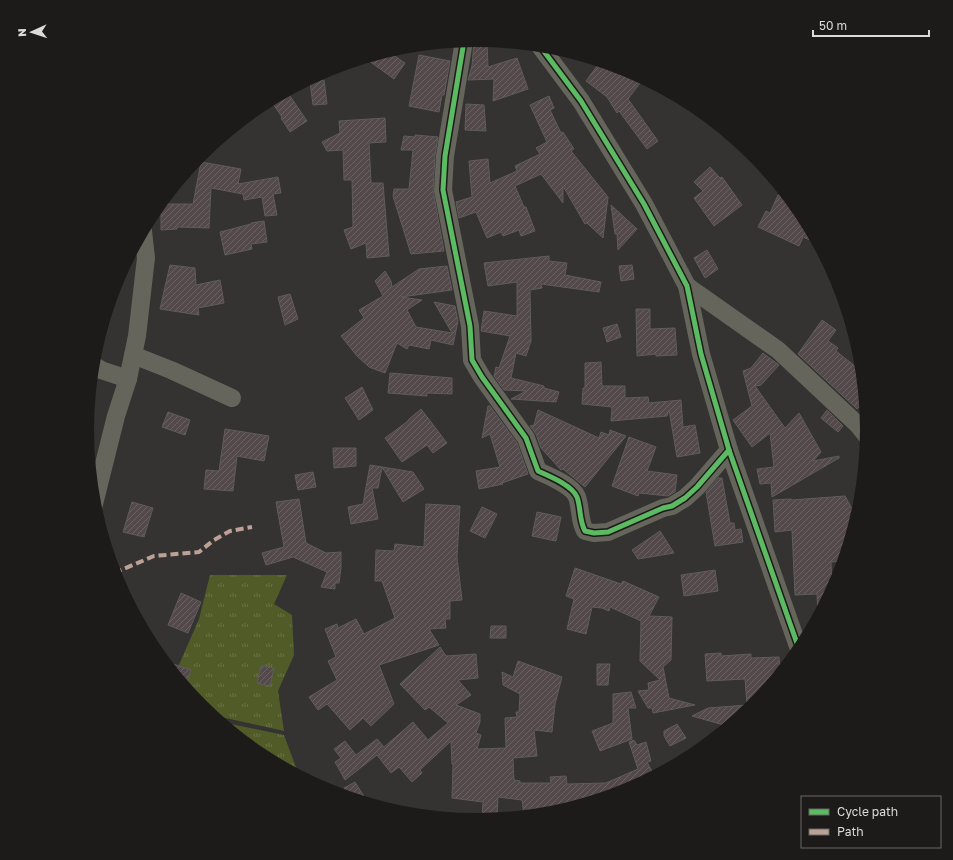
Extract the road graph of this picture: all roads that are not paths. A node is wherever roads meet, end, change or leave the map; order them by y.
1 (463, 48) edge
2 (545, 53) edge
3 (144, 240) edge
4 (686, 286) junction
5 (133, 355) junction
6 (99, 369) edge
7 (128, 379) junction
8 (232, 398) dead end
9 (860, 427) edge
10 (729, 450) junction
11 (98, 487) edge
12 (796, 641) edge

1 - 10 street
2 - 4 street
3 - 5 street
4 - 9 street
4 - 10 street
5 - 7 street
5 - 8 street
6 - 7 street
7 - 11 street
10 - 12 street

